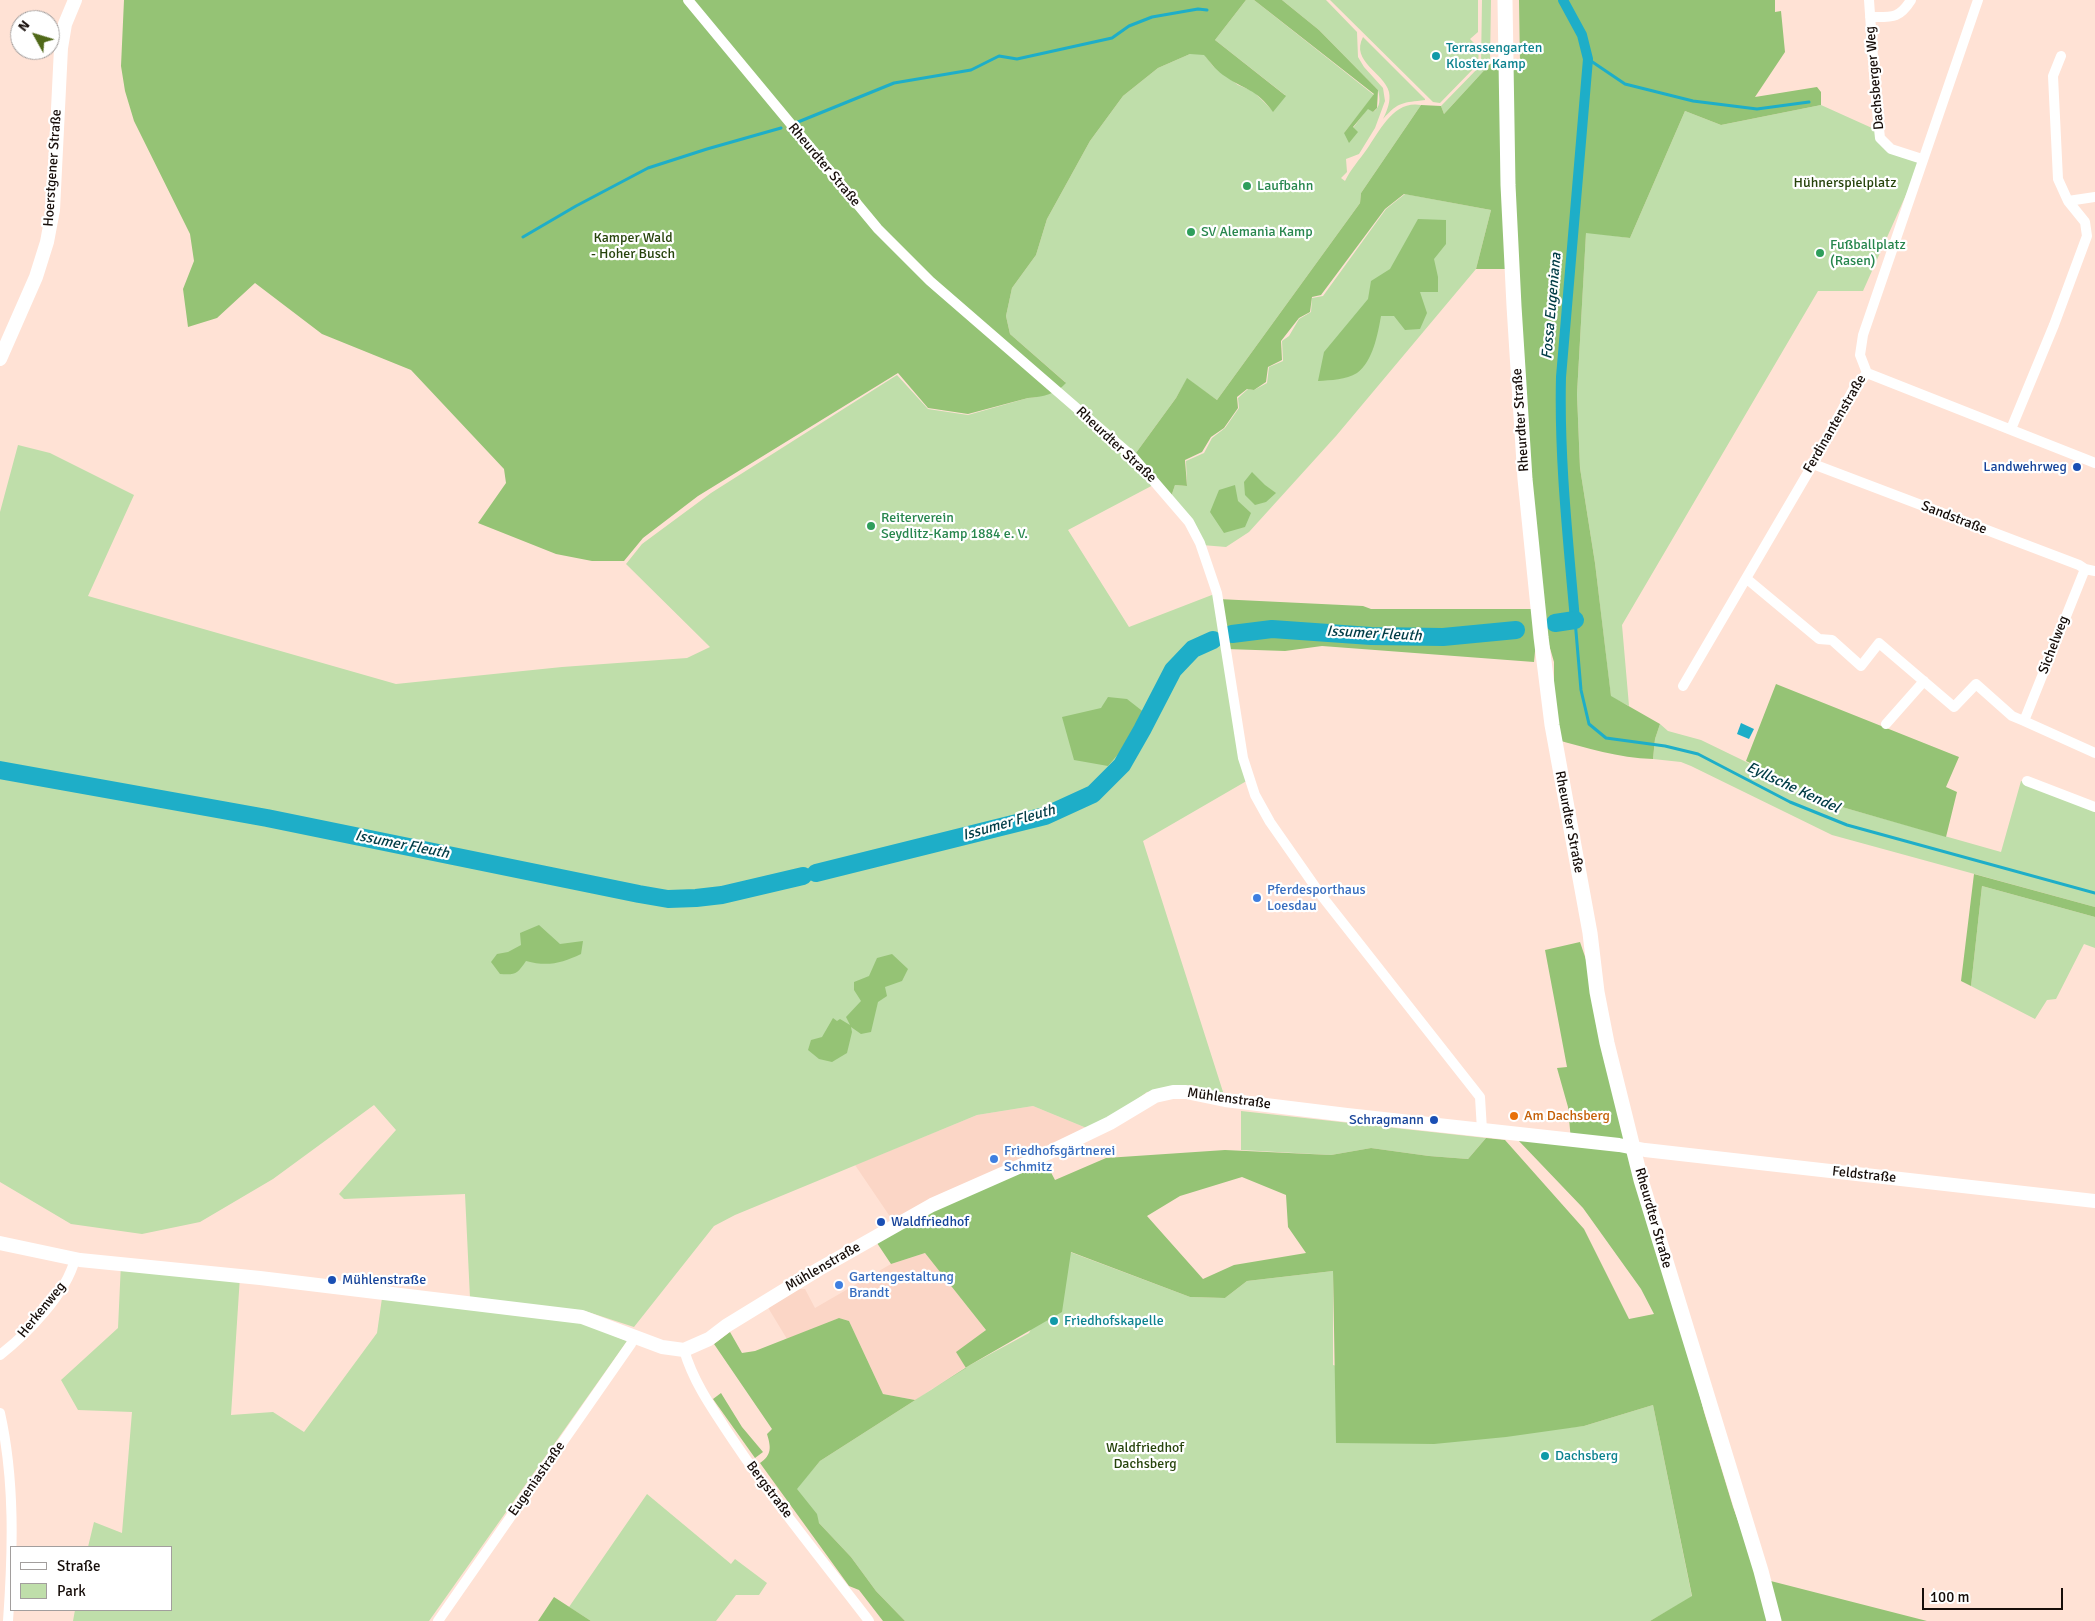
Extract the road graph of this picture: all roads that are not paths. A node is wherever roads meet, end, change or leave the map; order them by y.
1 (75, 0) edge
2 (688, 0) edge
3 (1505, 0) edge
4 (1869, 0) edge
5 (1911, 0) edge
6 (1978, 0) edge
7 (1870, 18) junction
8 (2061, 56) dead end
9 (1922, 159) junction
10 (2095, 197) edge
11 (2068, 201) junction
12 (0, 359) edge
13 (1867, 373) junction
14 (2011, 429) junction
15 (2095, 463) edge
16 (1813, 464) junction
17 (2090, 570) edge
18 (1747, 579) junction
19 (1924, 681) junction
20 (1683, 686) dead end
21 (2024, 722) junction
22 (1886, 724) dead end
23 (2095, 752) edge
24 (2027, 781) dead end
25 (2095, 807) edge
26 (1482, 1130) junction
27 (1633, 1148) junction
28 (2095, 1201) edge
29 (0, 1243) edge
30 (75, 1259) junction
31 (634, 1336) junction
32 (684, 1350) junction
33 (0, 1355) edge
34 (0, 1413) edge
35 (11, 1546) edge
36 (10, 1596) edge
37 (8, 1621) edge
38 (438, 1621) edge
39 (869, 1621) edge
40 (1774, 1621) edge

1 - 12 street, Hoerstgener Straße
2 - 26 street, Rheurdter Straße
3 - 27 main road, Rheurdter Straße
4 - 7 street, Dachsberger Weg
5 - 7 street
6 - 9 street, Ferdinantenstraße
7 - 9 street, Dachsberger Weg
8 - 11 street
9 - 13 street, Ferdinantenstraße
10 - 11 street
11 - 14 street
13 - 14 street
13 - 16 street, Ferdinantenstraße
14 - 15 street
16 - 17 street, Sandstraße
16 - 18 street, Ferdinantenstraße
17 - 21 street, Sichelweg
18 - 19 street
18 - 20 street, Ferdinantenstraße
19 - 21 street
19 - 22 street
21 - 23 street
24 - 25 street
26 - 27 street, Mühlenstraße
26 - 32 street, Mühlenstraße
27 - 28 street, Feldstraße
27 - 40 main road, Rheurdter Straße
29 - 30 street
30 - 31 street
30 - 33 street, Herkenweg
31 - 32 street
31 - 38 street, Eugeniastraße
32 - 39 street, Bergstraße
34 - 35 street
36 - 37 street

